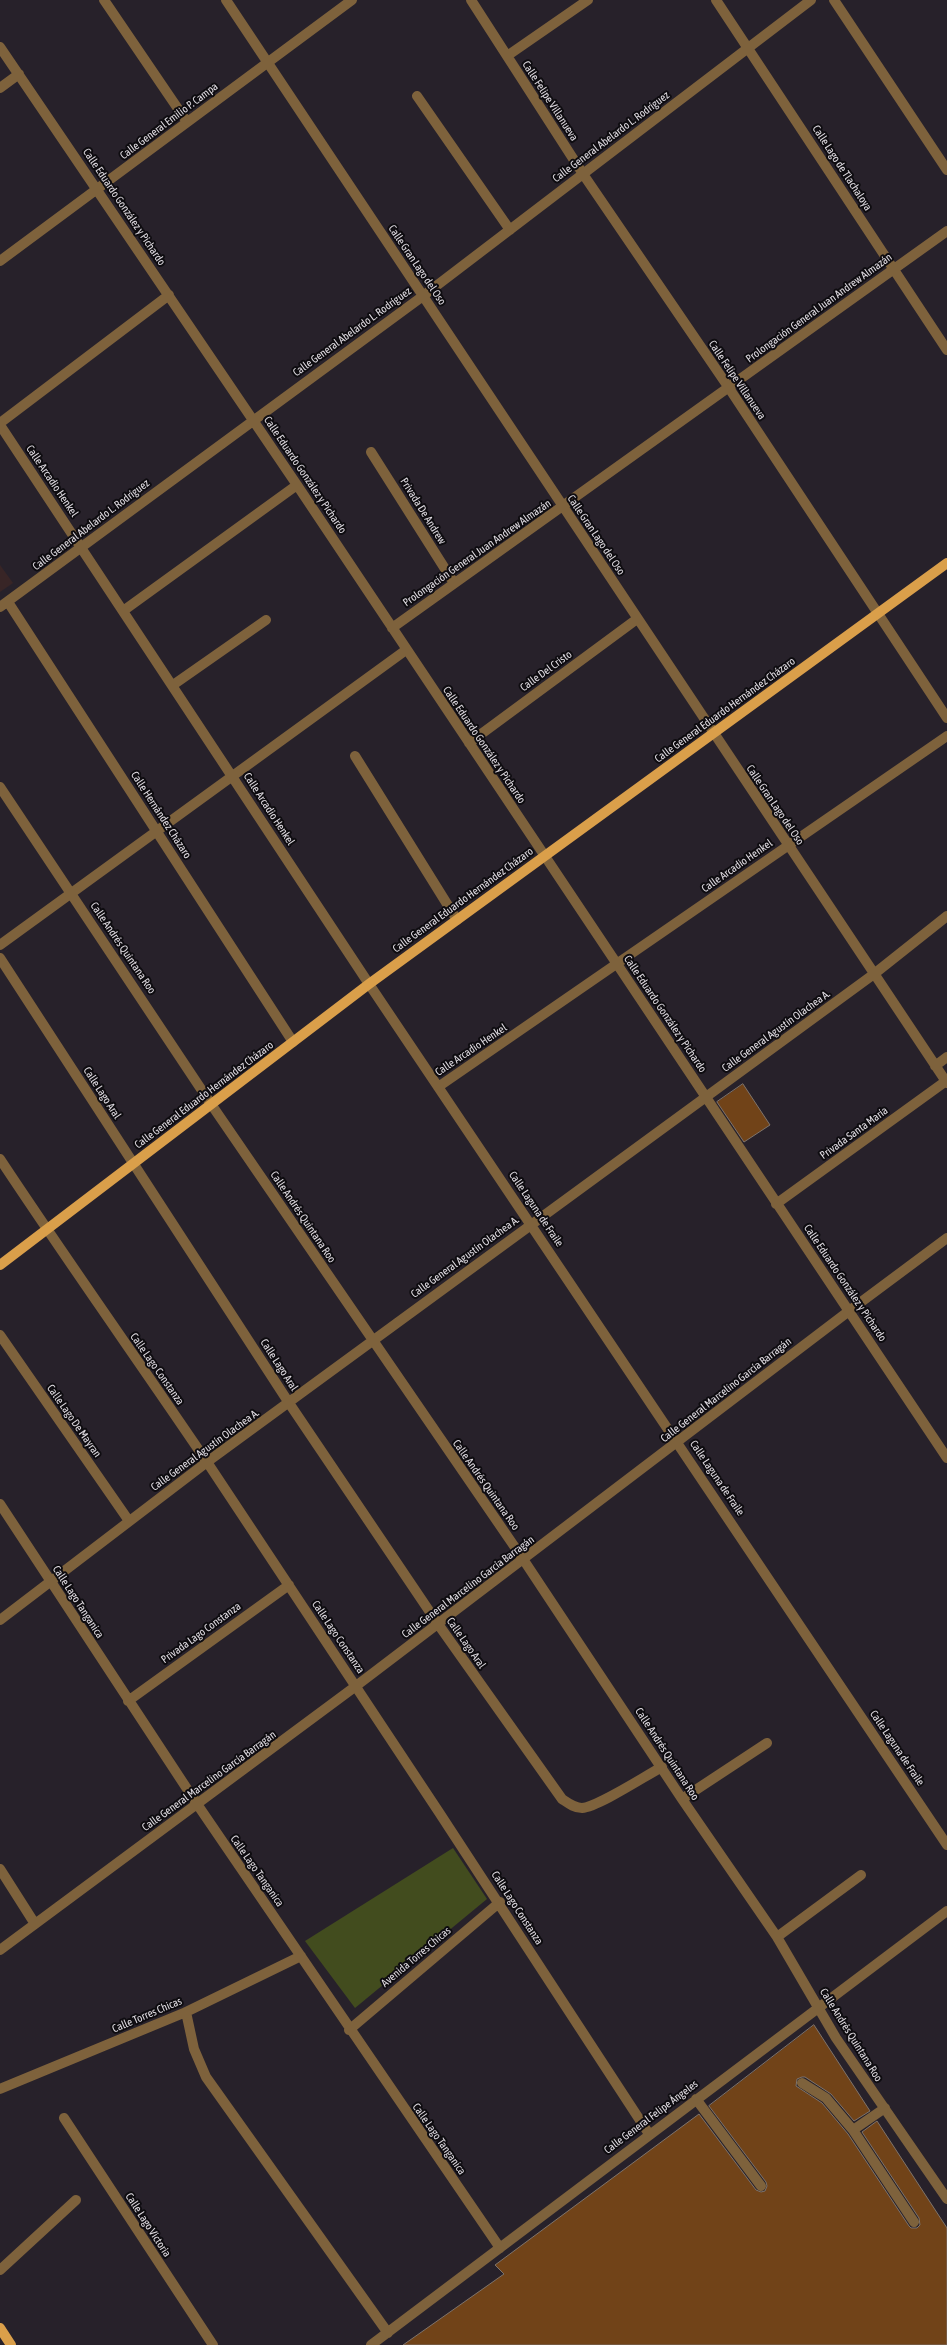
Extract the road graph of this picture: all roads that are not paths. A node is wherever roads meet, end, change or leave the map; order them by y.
1 (104, 0) edge
2 (226, 0) edge
3 (352, 0) edge
4 (471, 0) edge
5 (588, 0) edge
6 (716, 0) edge
7 (811, 0) edge
8 (834, 0) edge
9 (0, 47) edge
10 (748, 48) junction
11 (507, 56) junction
12 (268, 62) junction
13 (19, 74) junction
14 (0, 88) edge
15 (417, 96) dead end
16 (187, 122) junction
17 (947, 170) edge
18 (583, 174) junction
19 (98, 189) junction
20 (510, 230) junction
21 (947, 231) edge
22 (0, 261) edge
23 (893, 269) junction
24 (169, 295) junction
25 (423, 296) junction
26 (947, 350) edge
27 (729, 388) junction
28 (254, 420) junction
29 (0, 424) edge
30 (371, 452) dead end
31 (298, 485) junction
32 (563, 507) junction
33 (81, 547) junction
34 (947, 563) edge
35 (454, 583) junction
36 (4, 605) edge
37 (123, 611) junction
38 (878, 613) junction
39 (637, 619) junction
40 (266, 620) dead end
41 (392, 628) junction
42 (406, 650) junction
43 (173, 685) junction
44 (947, 718) edge
45 (713, 733) junction
46 (947, 736) edge
47 (469, 743) junction
48 (355, 756) dead end
49 (232, 775) junction
50 (0, 787) edge
51 (157, 830) junction
52 (788, 846) junction
53 (545, 856) junction
54 (72, 892) junction
55 (947, 916) edge
56 (457, 920) junction
57 (0, 944) edge
58 (0, 958) edge
59 (617, 964) junction
60 (874, 974) junction
61 (369, 984) junction
62 (293, 1042) junction
63 (947, 1057) edge
64 (935, 1066) junction
65 (946, 1082) edge
66 (438, 1087) junction
67 (706, 1097) junction
68 (212, 1104) junction
69 (0, 1159) edge
70 (133, 1163) junction
71 (776, 1204) junction
72 (532, 1224) junction
73 (46, 1230) junction
74 (947, 1238) edge
75 (0, 1265) edge
76 (849, 1311) junction
77 (0, 1334) edge
78 (372, 1340) junction
79 (289, 1403) junction
80 (678, 1442) junction
81 (947, 1458) edge
82 (207, 1462) junction
83 (0, 1504) edge
84 (129, 1521) junction
85 (523, 1559) junction
86 (51, 1582) junction
87 (289, 1585) junction
88 (0, 1620) edge
89 (438, 1624) junction
90 (356, 1686) junction
91 (128, 1701) junction
92 (767, 1742) dead end
93 (662, 1767) junction
94 (682, 1799) junction
95 (197, 1804) junction
96 (947, 1845) edge
97 (0, 1869) edge
98 (861, 1875) dead end
99 (500, 1902) junction
100 (947, 1911) edge
101 (35, 1924) junction
102 (777, 1937) junction
103 (0, 1950) edge
104 (301, 1956) junction
105 (818, 2006) junction
106 (186, 2012) junction
107 (349, 2030) junction
108 (802, 2083) dead end
109 (0, 2089) edge
110 (696, 2099) junction
111 (885, 2108) junction
112 (64, 2118) dead end
113 (853, 2130) junction
114 (649, 2134) junction
115 (760, 2186) dead end
116 (947, 2199) edge
117 (76, 2200) dead end
118 (914, 2222) dead end
119 (500, 2248) junction
120 (0, 2270) edge
121 (0, 2328) edge
122 (388, 2333) junction
123 (11, 2345) edge
124 (212, 2345) edge
125 (371, 2345) edge

1 - 16 street
2 - 12 street, Calle Gran Lago del Oso
3 - 12 street, Calle General Emilio P. Campa
4 - 11 street, Calle Felipe Villanueva
5 - 11 street, Calle Felipe Villanueva
6 - 10 street, Calle Lago de Tlachaloya
7 - 10 street, Calle General Abelardo L. Rodríguez
8 - 17 street
9 - 13 street, Calle Eduardo González y Pichardo
10 - 18 street, Calle General Abelardo L. Rodríguez
10 - 23 street, Calle Lago de Tlachaloya
11 - 18 street, Calle Felipe Villanueva
12 - 16 street, Calle General Emilio P. Campa
12 - 25 street, Calle Gran Lago del Oso
13 - 14 street
13 - 19 street, Calle Eduardo González y Pichardo
15 - 20 street
16 - 19 street, Calle General Emilio P. Campa
18 - 20 street, Calle General Abelardo L. Rodríguez
18 - 27 street, Calle Felipe Villanueva
19 - 22 street, Calle General Emilio P. Campa
19 - 24 street, Calle Eduardo González y Pichardo
20 - 25 street, Calle General Abelardo L. Rodríguez
21 - 23 street, Prolongación General Juan Andrew Almazán
23 - 26 street, Calle Lago de Tlachaloya
23 - 27 street, Prolongación General Juan Andrew Almazán
24 - 28 street, Calle Eduardo González y Pichardo
24 - 29 street, Calle Arcadio Henkel
25 - 28 street, Calle General Abelardo L. Rodríguez
25 - 32 street, Calle Gran Lago del Oso
27 - 32 street, Prolongación General Juan Andrew Almazán
27 - 38 street, Calle Felipe Villanueva
28 - 31 street, Calle Eduardo González y Pichardo
28 - 33 street, Calle General Abelardo L. Rodríguez
29 - 33 street, Calle Arcadio Henkel
30 - 35 street, Privada De Andrew
31 - 37 street
31 - 41 street, Calle Eduardo González y Pichardo
32 - 35 street, Prolongación General Juan Andrew Almazán
32 - 39 street, Calle Gran Lago del Oso
33 - 36 street, Calle General Abelardo L. Rodríguez
33 - 37 street, Calle Arcadio Henkel
34 - 38 main road, Calle General Eduardo Hernández Cházaro
35 - 41 street, Prolongación General Juan Andrew Almazán
36 - 51 street, Calle Hernández Cházaro
37 - 43 street, Calle Arcadio Henkel
38 - 44 street, Calle Felipe Villanueva
38 - 45 main road, Calle General Eduardo Hernández Cházaro
39 - 45 street, Calle Gran Lago del Oso
39 - 47 street, Calle Del Cristo
40 - 43 street
41 - 42 street, Calle Eduardo González y Pichardo
42 - 47 street, Calle Eduardo González y Pichardo
42 - 49 street
43 - 49 street, Calle Arcadio Henkel
45 - 52 street, Calle Gran Lago del Oso
45 - 53 main road, Calle General Eduardo Hernández Cházaro
46 - 52 street, Calle Arcadio Henkel
47 - 53 street, Calle Eduardo González y Pichardo
48 - 56 street
49 - 51 street
49 - 61 street, Calle Arcadio Henkel
50 - 54 street, Calle Andrés Quintana Roo
51 - 54 street
51 - 62 street, Calle Hernández Cházaro
52 - 59 street, Calle Arcadio Henkel
52 - 60 street, Calle Gran Lago del Oso
53 - 56 main road, Calle General Eduardo Hernández Cházaro
53 - 59 street, Calle Eduardo González y Pichardo
54 - 57 street
54 - 68 street, Calle Andrés Quintana Roo
55 - 60 street, Calle General Agustín Olachea A.
56 - 61 main road, Calle General Eduardo Hernández Cházaro
58 - 70 street, Calle Lago Aral
59 - 66 street, Calle Arcadio Henkel
59 - 67 street, Calle Eduardo González y Pichardo
60 - 64 street, Calle Gran Lago del Oso
60 - 67 street, Calle General Agustín Olachea A.
61 - 62 main road, Calle General Eduardo Hernández Cházaro
61 - 66 street, Calle Arcadio Henkel
62 - 68 main road, Calle General Eduardo Hernández Cházaro
63 - 64 street
64 - 65 street, Calle Gran Lago del Oso
65 - 71 street, Privada Santa María
66 - 72 street, Calle Laguna de Fraile
67 - 71 street, Calle Eduardo González y Pichardo
67 - 72 street, Calle General Agustín Olachea A.
68 - 70 main road, Calle General Eduardo Hernández Cházaro
68 - 78 street, Calle Andrés Quintana Roo
69 - 73 street, Calle Lago Constanza
70 - 73 main road, Calle General Eduardo Hernández Cházaro
70 - 79 street, Calle Lago Aral
71 - 76 street, Calle Eduardo González y Pichardo
72 - 78 street, Calle General Agustín Olachea A.
72 - 80 street, Calle Laguna de Fraile
73 - 75 main road, Calle General Eduardo Hernández Cházaro
73 - 82 street, Calle Lago Constanza
74 - 76 street, Calle General Marcelino García Barragán
76 - 80 street, Calle General Marcelino García Barragán
76 - 81 street, Calle Eduardo González y Pichardo
77 - 84 street, Calle Lago De Mayran
78 - 79 street, Calle General Agustín Olachea A.
78 - 85 street, Calle Andrés Quintana Roo
79 - 82 street, Calle General Agustín Olachea A.
79 - 89 street, Calle Lago Aral
80 - 85 street, Calle General Marcelino García Barragán
80 - 96 street, Calle Laguna de Fraile
82 - 84 street, Calle General Agustín Olachea A.
82 - 87 street, Calle Lago Constanza
83 - 86 street, Calle Lago Tanganica
84 - 86 street, Calle General Agustín Olachea A.
85 - 89 street, Calle General Marcelino García Barragán
85 - 93 street, Calle Andrés Quintana Roo
86 - 88 street, Calle General Agustín Olachea A.
86 - 91 street, Calle Lago Tanganica
87 - 90 street, Calle Lago Constanza
87 - 91 street, Privada Lago Constanza
89 - 90 street, Calle General Marcelino García Barragán
89 - 93 street, Calle Lago Aral
90 - 95 street, Calle General Marcelino García Barragán
90 - 99 street, Calle Lago Constanza
91 - 95 street, Calle Lago Tanganica
92 - 94 street
93 - 94 street, Calle Andrés Quintana Roo
94 - 102 street, Calle Andrés Quintana Roo
95 - 101 street, Calle General Marcelino García Barragán
95 - 104 street, Calle Lago Tanganica
97 - 101 street
98 - 102 street
99 - 107 street, Avenida Torres Chicas
99 - 114 street, Calle Lago Constanza
100 - 105 street, Calle General Felipe Ángeles
101 - 103 street, Calle General Marcelino García Barragán
102 - 105 street, Calle Andrés Quintana Roo
104 - 106 street, Calle Torres Chicas
104 - 107 street, Calle Lago Tanganica
105 - 110 street, Calle General Felipe Ángeles
105 - 111 street, Calle Andrés Quintana Roo
106 - 109 street, Calle Torres Chicas
106 - 122 street
107 - 119 street, Calle Lago Tanganica
108 - 113 street
110 - 114 street, Calle General Felipe Ángeles
110 - 115 street
111 - 113 street
111 - 116 street, Calle Andrés Quintana Roo
112 - 124 street, Calle Lago Victoria
113 - 118 street
114 - 119 street, Calle General Felipe Ángeles
117 - 120 street
119 - 122 street, Calle General Felipe Ángeles
121 - 123 main road
122 - 125 street, Calle General Felipe Ángeles

